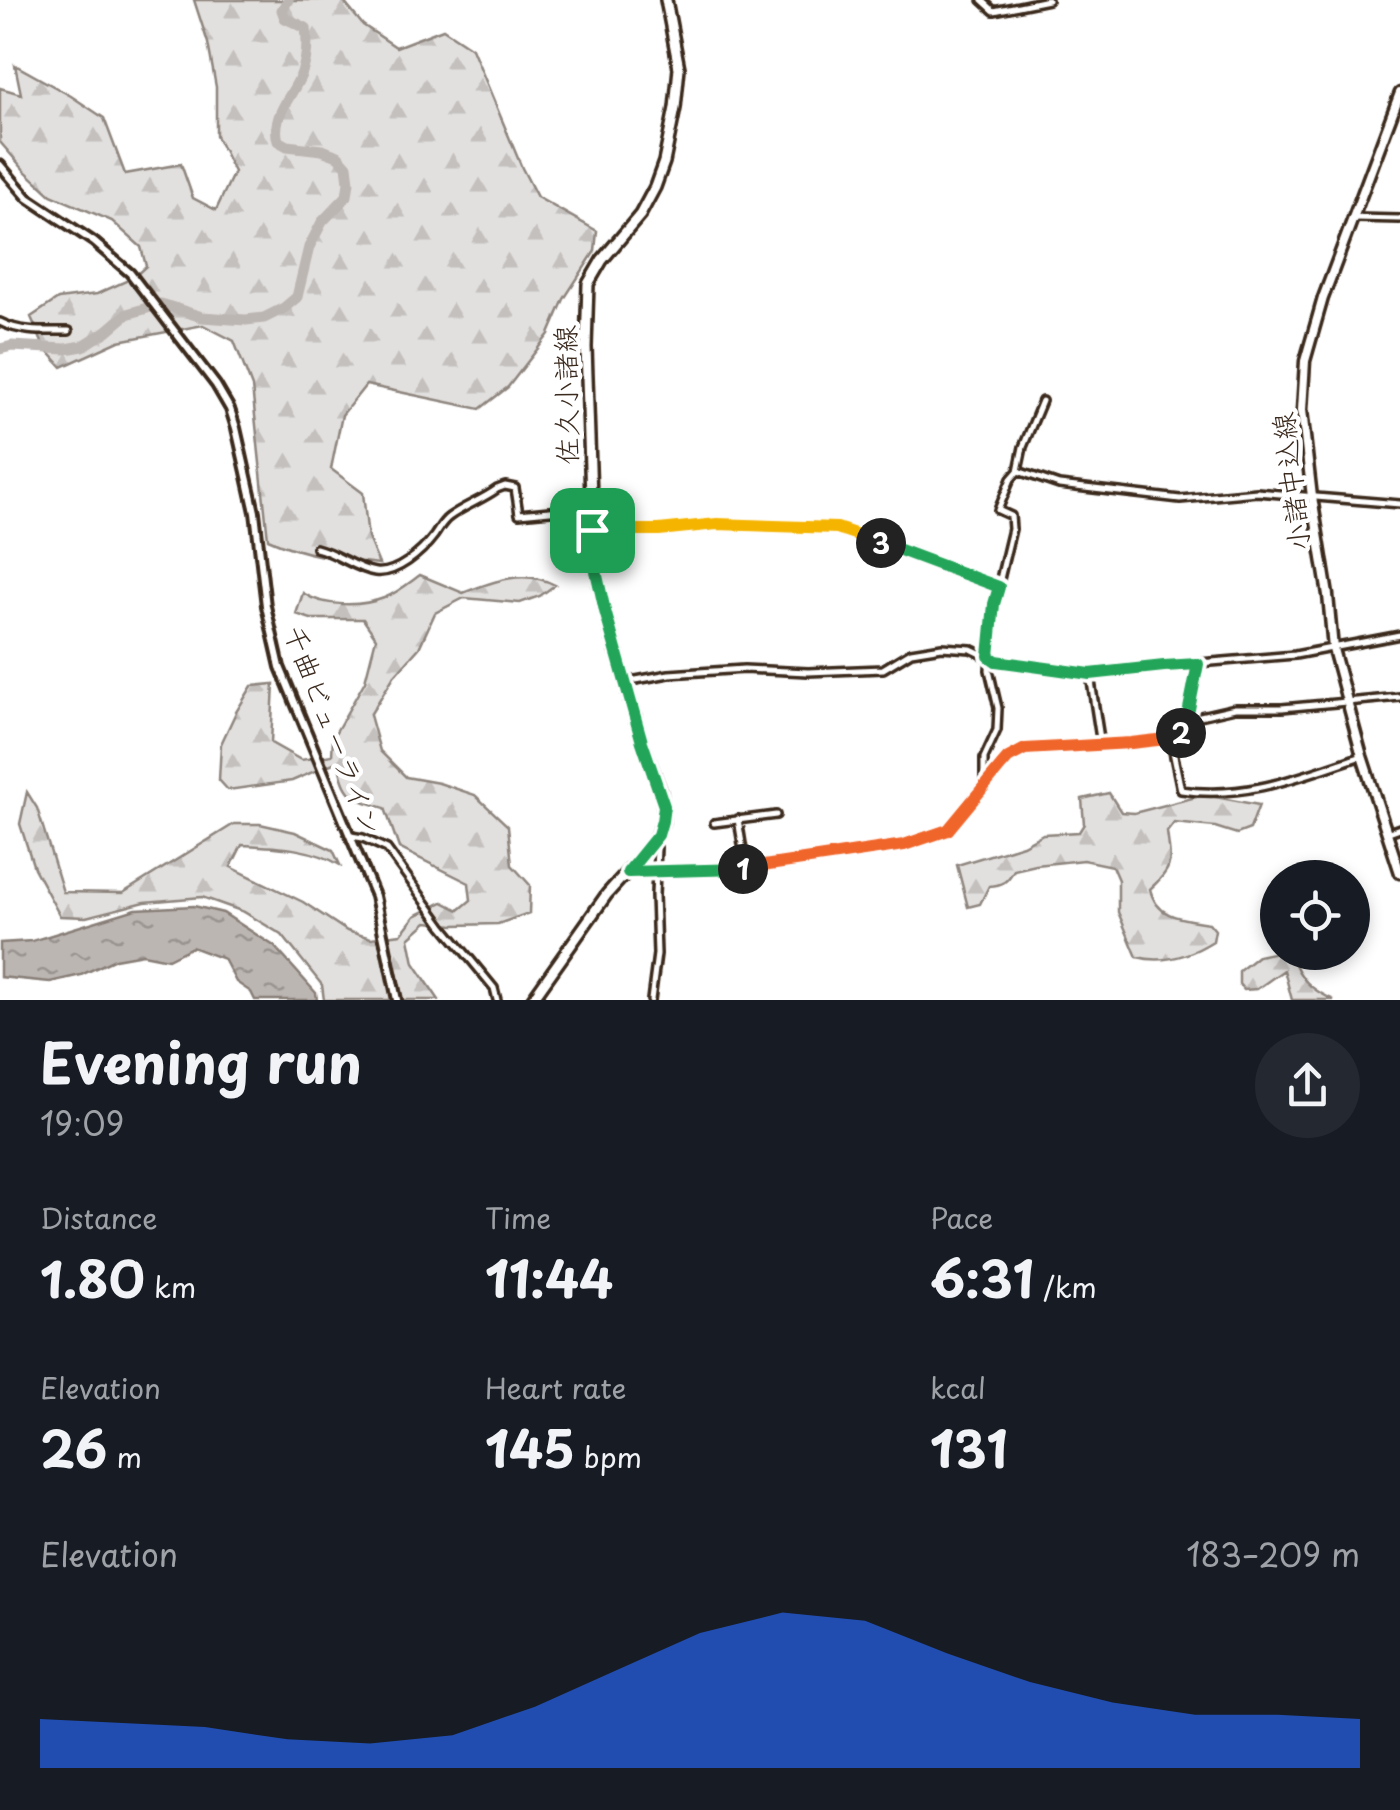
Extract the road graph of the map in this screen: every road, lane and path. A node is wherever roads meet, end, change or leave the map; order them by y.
1 (666, 0) edge
2 (982, 0) edge
3 (1048, 0) edge
4 (1400, 93) edge
5 (0, 165) edge
6 (1352, 218) junction
7 (1400, 219) edge
8 (0, 322) edge
9 (69, 331) dead end
10 (1042, 401) dead end
11 (1018, 470) junction
12 (1312, 497) junction
13 (1400, 504) edge
14 (591, 507) junction
15 (592, 530) junction
16 (316, 548) dead end
17 (999, 587) junction
18 (1400, 635) edge
19 (1333, 649) junction
20 (989, 656) junction
21 (1198, 664) junction
22 (1090, 674) junction
23 (625, 682) junction
24 (1400, 696) edge
25 (1346, 700) junction
26 (1187, 719) junction
27 (1170, 737) junction
28 (1101, 745) junction
29 (1362, 756) junction
30 (984, 788) junction
31 (776, 814) dead end
32 (738, 820) junction
33 (714, 822) dead end
34 (1400, 828) edge
35 (1386, 834) junction
36 (350, 836) junction
37 (653, 843) junction
38 (746, 869) junction
39 (628, 872) junction
40 (658, 872) junction
41 (1400, 872) edge
42 (397, 1000) edge
43 (496, 1000) edge
44 (532, 1000) edge
45 (652, 1000) edge

1 - 14 main road, 佐久小諸線
2 - 3 street
4 - 6 main road, 小諸中込線
5 - 36 street, 千曲ビューライン
6 - 7 street
6 - 12 main road, 小諸中込線
8 - 9 street
10 - 11 street
11 - 12 street
11 - 17 street
12 - 13 street
12 - 19 main road, 小諸中込線
14 - 15 main road, 佐久小諸線
14 - 16 street
15 - 17 street
15 - 23 main road, 佐久小諸線
17 - 20 street
18 - 19 street
19 - 21 street
19 - 25 main road, 小諸中込線
20 - 22 street
20 - 23 street
20 - 30 street
21 - 22 street
21 - 26 street
22 - 28 street
23 - 37 main road, 佐久小諸線
24 - 25 street
25 - 26 street
25 - 29 main road, 小諸中込線
26 - 27 street
27 - 28 street
27 - 29 street
28 - 30 street
29 - 35 main road, 小諸中込線
30 - 38 street
31 - 32 street
32 - 33 street
32 - 38 street
34 - 35 street
35 - 41 main road, 小諸中込線
36 - 42 street, 千曲ビューライン
36 - 43 street
37 - 39 main road
37 - 40 street
38 - 40 street
39 - 40 street
39 - 44 main road
40 - 45 street

